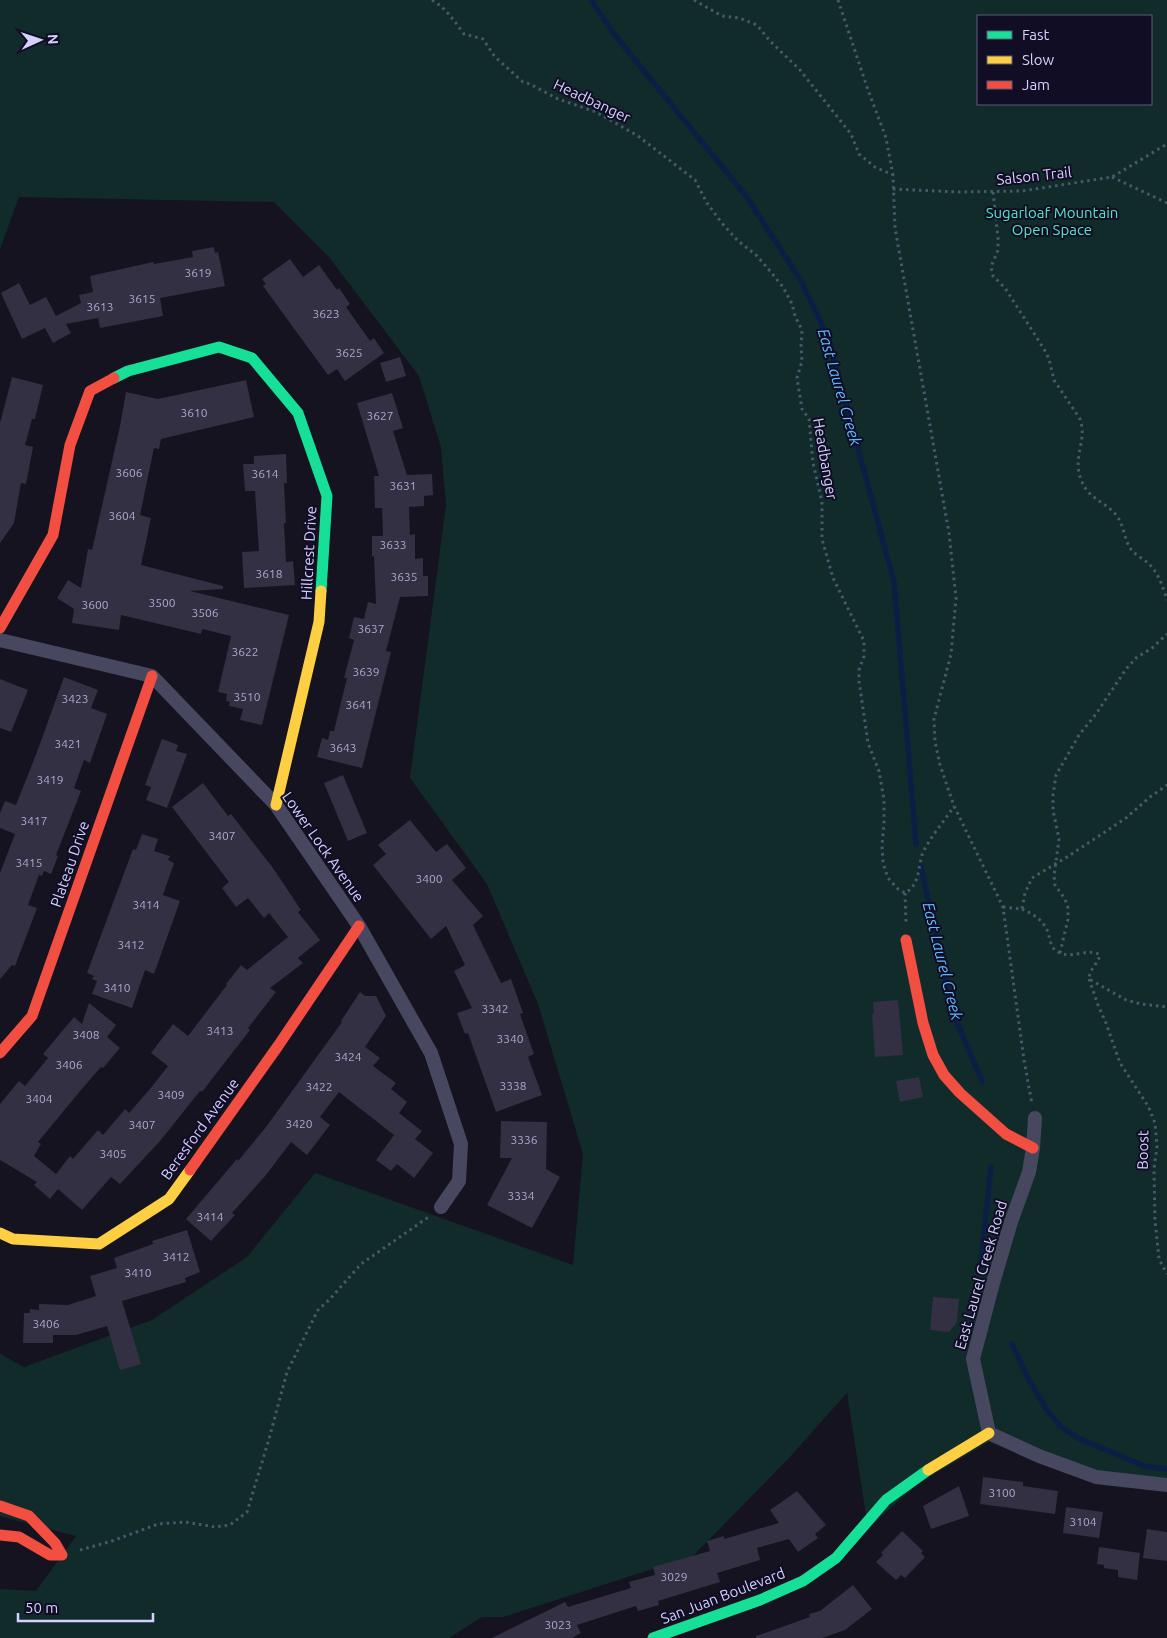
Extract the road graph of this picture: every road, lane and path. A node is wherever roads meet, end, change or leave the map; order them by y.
1 (432, 0) edge
2 (694, 0) edge
3 (838, 0) edge
4 (1167, 144) edge
5 (893, 175) junction
6 (1112, 177) junction
7 (893, 188) junction
8 (993, 192) junction
9 (1167, 203) edge
10 (1167, 600) edge
11 (0, 628) edge
12 (1167, 634) edge
13 (0, 640) edge
14 (152, 676) junction
15 (1167, 785) edge
16 (276, 805) junction
17 (954, 806) junction
18 (1057, 863) junction
19 (905, 893) junction
20 (1003, 907) junction
21 (1022, 909) junction
22 (359, 926) junction
23 (906, 940) joint
24 (1060, 953) junction
25 (1089, 979) junction
26 (1167, 1006) edge
27 (0, 1053) edge
28 (1035, 1118) joint
29 (1033, 1148) junction
30 (441, 1207) joint
31 (0, 1233) edge
32 (1167, 1274) edge
33 (989, 1433) junction
34 (1167, 1485) edge
35 (0, 1506) edge
36 (0, 1536) edge
37 (62, 1555) junction
38 (653, 1638) edge

1 - 19 path, Headbanger
2 - 5 path
3 - 5 path
4 - 6 path, Salson Trail
5 - 7 path
6 - 8 path, Salson Trail
6 - 9 path
7 - 8 path, Salson Trail
7 - 17 path
8 - 10 path
11 - 16 street, Hillcrest Drive
12 - 18 path
13 - 14 street
14 - 16 street, Lower Lock Avenue
14 - 27 street, Plateau Drive
15 - 18 path
16 - 22 street, Lower Lock Avenue
17 - 19 path
17 - 20 path
18 - 21 path
18 - 24 path
19 - 23 path
20 - 21 path
20 - 28 path
21 - 24 path
22 - 30 street, Lower Lock Avenue
22 - 31 street, Beresford Avenue
23 - 29 street
24 - 25 path
25 - 26 path
25 - 32 path, Boost
28 - 29 street, East Laurel Creek Road
29 - 33 street, East Laurel Creek Road
30 - 37 path
33 - 34 street
33 - 38 street, San Juan Boulevard
35 - 37 street
36 - 37 street

